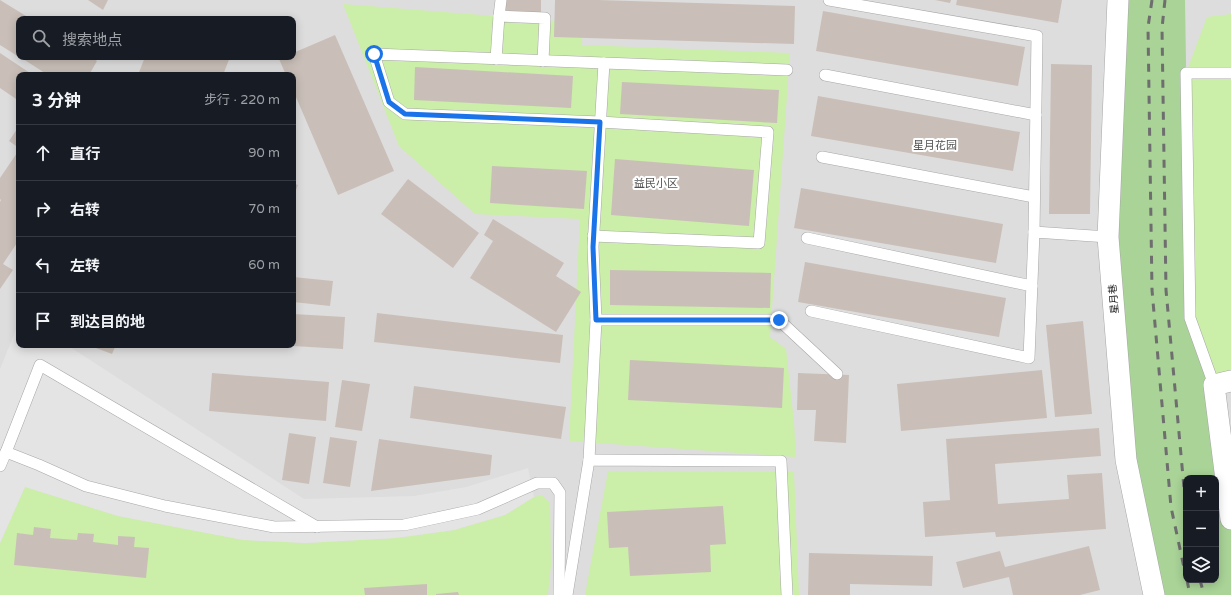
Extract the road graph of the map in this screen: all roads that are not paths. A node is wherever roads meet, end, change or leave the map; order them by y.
1 (501, 0) edge
2 (829, 0) edge
3 (1118, 0) edge
4 (499, 16) junction
5 (496, 59) junction
6 (543, 61) junction
7 (604, 63) junction
8 (787, 70) dead end
9 (1231, 73) edge
10 (825, 75) dead end
11 (1036, 115) junction
12 (600, 122) junction
13 (822, 157) dead end
14 (1034, 198) junction
15 (1034, 232) junction
16 (593, 236) junction
17 (1108, 237) junction
18 (807, 238) dead end
19 (1032, 286) junction
20 (812, 311) dead end
21 (596, 320) junction
22 (837, 374) dead end
23 (1222, 383) edge
24 (6, 452) junction
25 (589, 460) junction
26 (0, 466) edge
27 (1231, 519) edge
28 (317, 526) junction
29 (559, 595) edge
30 (567, 595) edge
31 (787, 595) edge
32 (1154, 595) edge

1 - 4 lane
2 - 11 lane
3 - 17 street, 星月巷
4 - 5 lane
4 - 6 lane
5 - 6 lane
5 - 12 lane
6 - 7 lane
7 - 8 lane
7 - 12 lane
9 - 23 lane
10 - 11 lane
11 - 14 lane
12 - 16 lane
12 - 16 lane
13 - 14 lane
14 - 15 lane
15 - 17 lane
15 - 19 lane
16 - 21 lane
17 - 32 street, 星月巷
18 - 19 lane
19 - 20 lane
21 - 22 lane
21 - 25 lane
23 - 27 street
24 - 26 lane
24 - 28 lane
24 - 28 lane
25 - 30 lane
25 - 31 lane
28 - 29 lane

